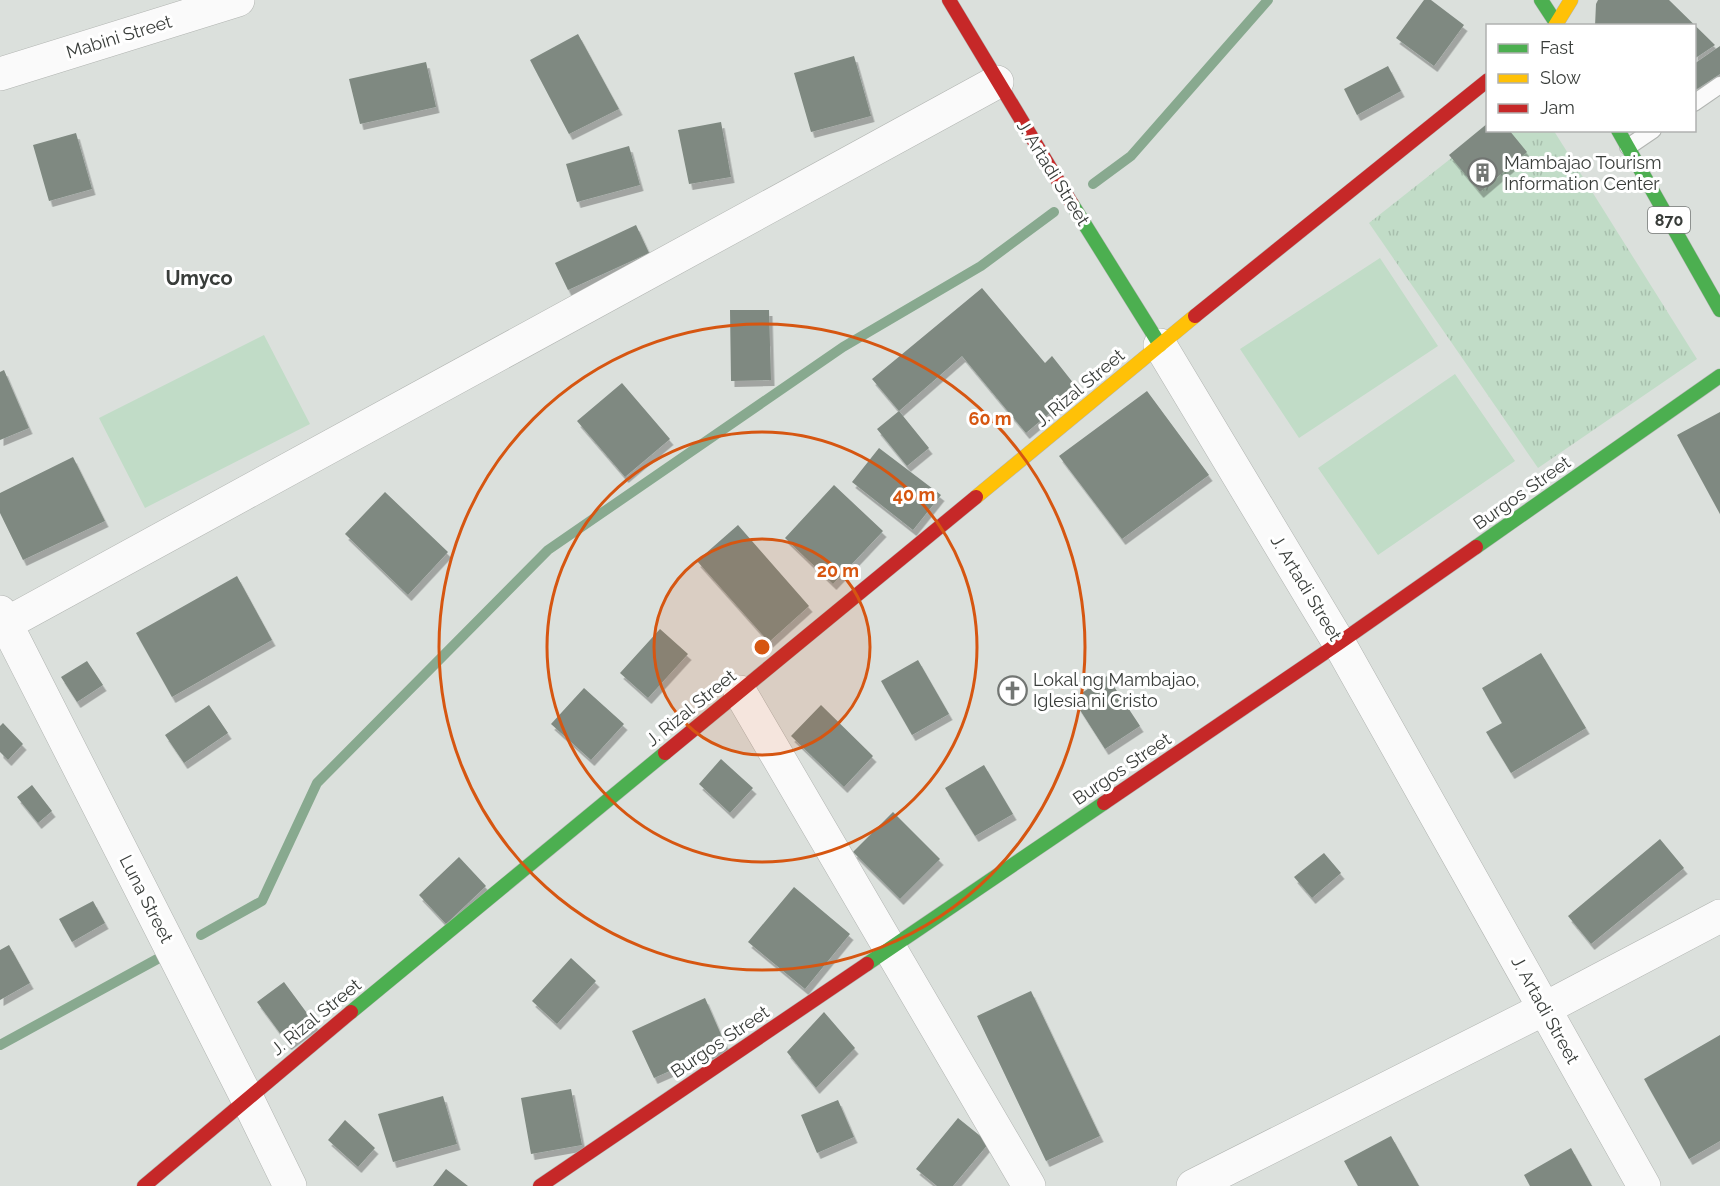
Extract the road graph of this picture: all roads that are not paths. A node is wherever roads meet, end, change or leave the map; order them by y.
1 (238, 0) edge
2 (949, 0) edge
3 (1541, 0) edge
4 (1571, 0) edge
5 (1555, 24) edge
6 (1557, 24) edge
7 (0, 74) edge
8 (997, 82) junction
9 (1486, 82) edge
10 (1720, 86) edge
11 (1696, 102) edge
12 (1619, 132) edge
13 (1650, 132) edge
14 (1628, 147) junction
15 (1720, 310) edge
16 (1160, 345) junction
17 (1720, 376) edge
18 (2, 621) edge
19 (1339, 643) junction
20 (740, 692) junction
21 (1720, 916) edge
22 (890, 948) junction
23 (1544, 1009) junction
24 (247, 1098) junction
25 (144, 1186) edge
26 (290, 1186) edge
27 (540, 1186) edge
28 (1029, 1186) edge
29 (1193, 1186) edge
30 (1644, 1186) edge

1 - 7 street, Mabini Street
2 - 8 main road, J. Artadi Street
3 - 5 main road
4 - 6 main road
8 - 16 main road, J. Artadi Street
8 - 18 street
9 - 16 main road, J. Rizal Street
10 - 11 lane
12 - 14 main road, 870
13 - 14 lane
14 - 15 main road, 870
16 - 19 street, J. Artadi Street
16 - 20 main road, J. Rizal Street
17 - 19 main road, Burgos Street
18 - 24 street, Luna Street
19 - 22 main road, Burgos Street
19 - 23 street, J. Artadi Street
20 - 22 street
20 - 24 main road, J. Rizal Street
21 - 23 street
22 - 27 main road, Burgos Street
22 - 28 street
23 - 29 street
23 - 30 street, J. Artadi Street
24 - 25 main road, J. Rizal Street
24 - 26 street, Luna Street

